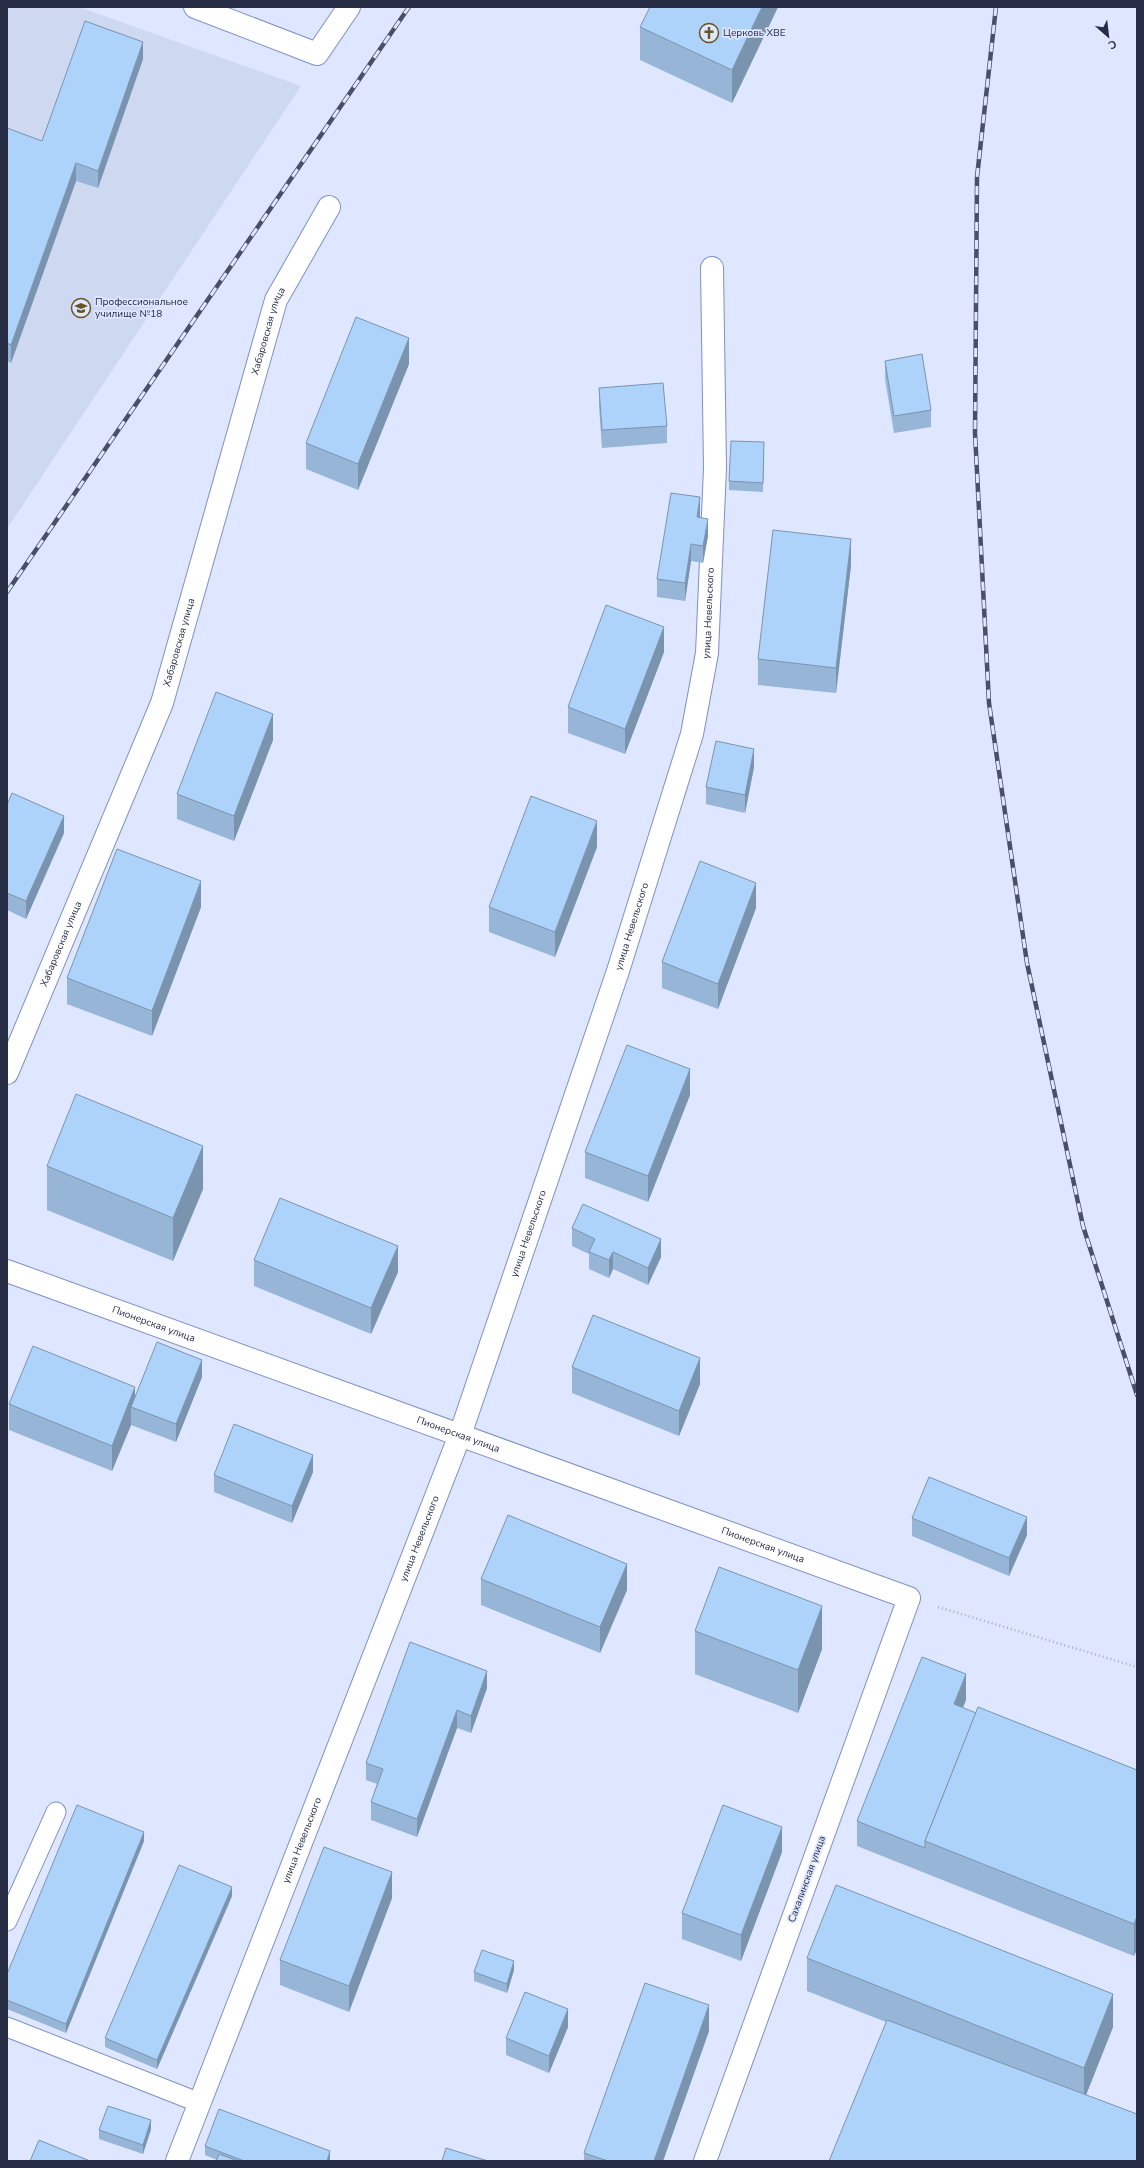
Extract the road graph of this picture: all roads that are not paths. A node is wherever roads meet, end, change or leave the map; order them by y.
1 (194, 7) edge
2 (349, 7) edge
3 (329, 207) dead end
4 (712, 268) dead end
5 (7, 1073) edge
6 (7, 1271) edge
7 (460, 1435) junction
8 (909, 1598) joint
9 (56, 1812) dead end
10 (7, 1921) edge
11 (7, 2027) edge
12 (200, 2102) junction
13 (177, 2161) edge
14 (705, 2161) edge

1 - 2 street
3 - 5 street, Хабаровская улица
4 - 7 street, улица Невельского
6 - 7 street, Пионерская улица
7 - 8 street, Пионерская улица
7 - 12 street, улица Невельского
8 - 14 street, Сахалинская улица
9 - 10 lane
11 - 12 lane
12 - 13 street, улица Невельского

